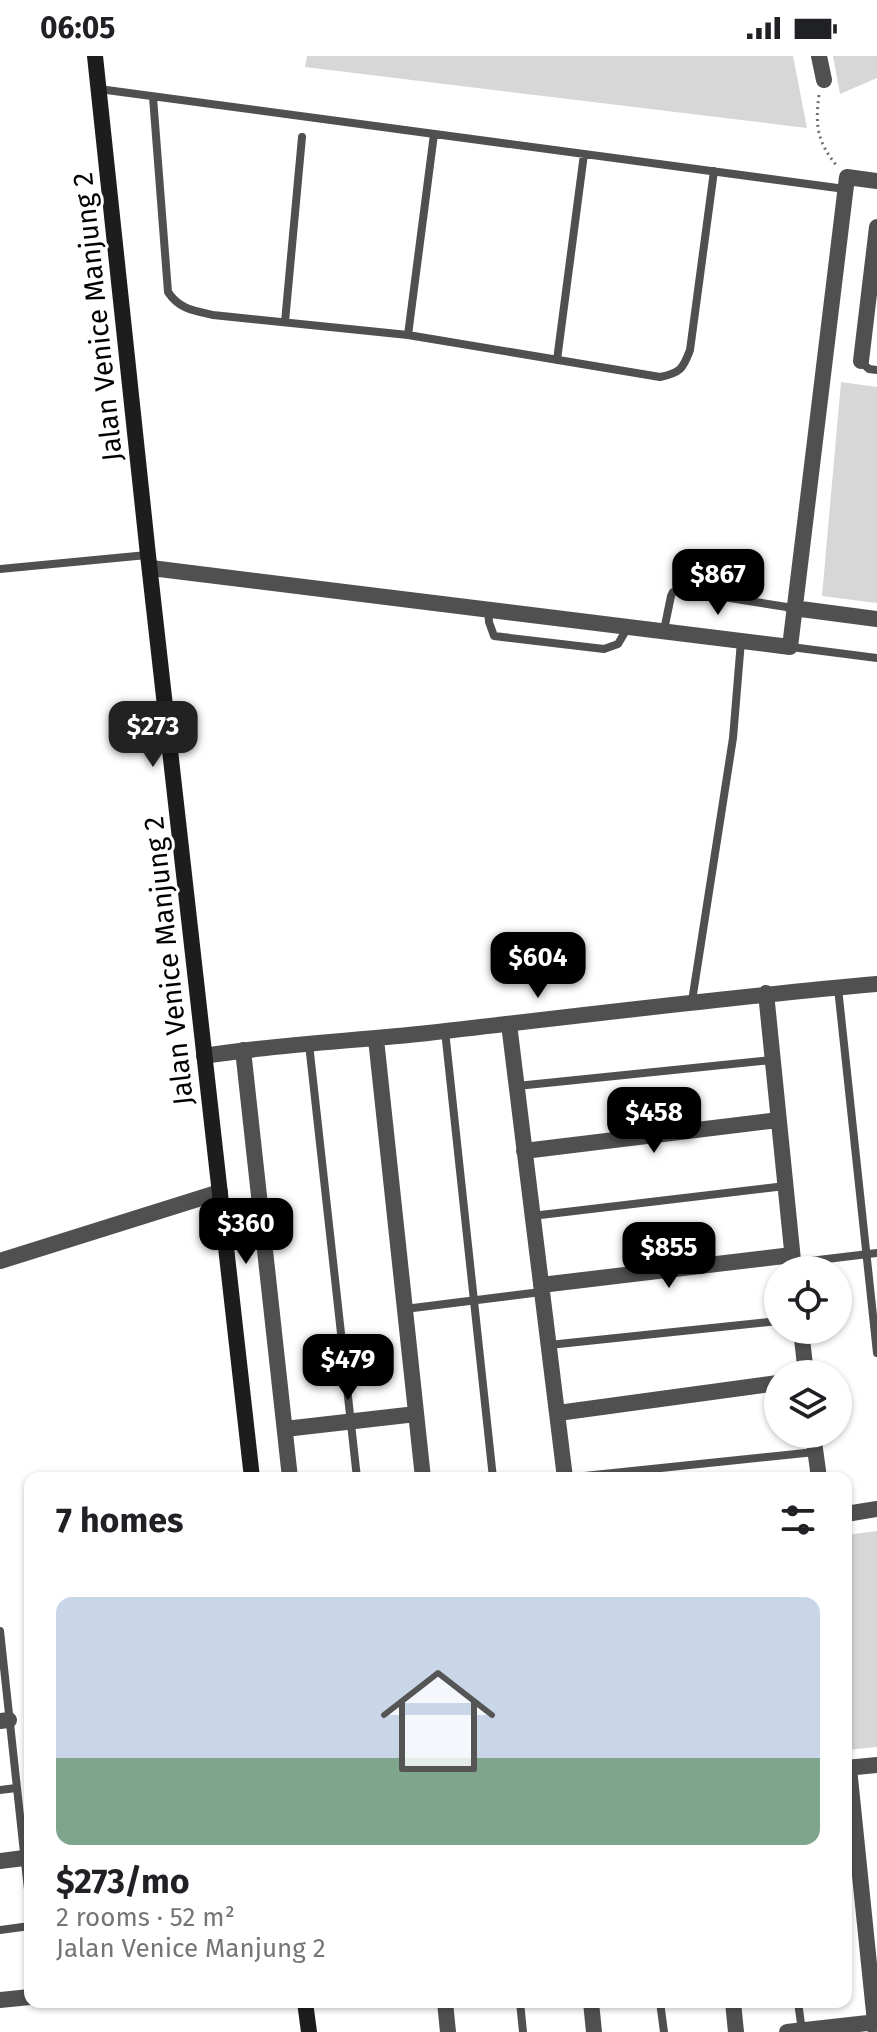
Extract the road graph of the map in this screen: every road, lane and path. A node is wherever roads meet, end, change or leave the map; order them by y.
1 (95, 56) edge
2 (819, 56) edge
3 (824, 80) joint
4 (99, 89) junction
5 (153, 97) junction
6 (434, 134) junction
7 (302, 137) dead end
8 (584, 154) junction
9 (714, 171) junction
10 (877, 181) edge
11 (846, 183) junction
12 (877, 227) edge
13 (285, 322) junction
14 (408, 335) junction
15 (557, 360) junction
16 (861, 361) joint
17 (877, 370) edge
18 (150, 561) junction
19 (0, 569) edge
20 (793, 608) junction
21 (488, 609) junction
22 (877, 619) edge
23 (629, 626) junction
24 (664, 630) junction
25 (741, 640) junction
26 (790, 647) junction
27 (877, 658) edge
28 (877, 984) edge
29 (838, 987) junction
30 (766, 993) junction
31 (692, 1001) junction
32 (509, 1024) junction
33 (445, 1031) junction
34 (376, 1039) junction
35 (309, 1044) junction
36 (243, 1050) junction
37 (204, 1056) junction
38 (772, 1060) junction
39 (516, 1086) junction
40 (778, 1120) junction
41 (524, 1151) junction
42 (785, 1186) junction
43 (220, 1192) junction
44 (532, 1216) junction
45 (877, 1253) edge
46 (865, 1254) junction
47 (792, 1256) edge
48 (849, 1256) edge
49 (0, 1261) edge
50 (764, 1266) edge
51 (542, 1288) junction
52 (473, 1300) junction
53 (405, 1309) junction
54 (764, 1322) edge
55 (549, 1345) junction
56 (877, 1353) edge
57 (764, 1385) edge
58 (558, 1413) junction
59 (416, 1414) junction
60 (350, 1422) junction
61 (285, 1429) junction
62 (815, 1448) edge
63 (816, 1452) junction
64 (251, 1472) edge
65 (289, 1472) edge
66 (356, 1472) edge
67 (422, 1472) edge
68 (492, 1472) edge
69 (564, 1472) edge
70 (623, 1472) edge
71 (818, 1472) edge
72 (877, 1509) edge
73 (852, 1513) edge
74 (0, 1631) edge
75 (2, 1657) edge
76 (4, 1721) edge
77 (877, 1765) edge
78 (852, 1768) edge
79 (16, 1788) junction
80 (0, 1790) edge
81 (852, 1805) edge
82 (24, 1858) joint
83 (0, 1861) edge
84 (24, 1927) edge
85 (0, 1930) edge
86 (24, 1998) edge
87 (0, 2000) edge
88 (306, 2008) edge
89 (446, 2008) edge
90 (521, 2008) edge
91 (592, 2008) edge
92 (661, 2008) edge
93 (734, 2008) edge
94 (798, 2008) edge
95 (876, 2026) edge
96 (309, 2032) edge
97 (448, 2032) edge
98 (523, 2032) edge
99 (594, 2032) edge
100 (664, 2032) edge
101 (736, 2032) edge
102 (797, 2032) edge

1 - 4 street, Jalan Venice Manjung 2
2 - 3 street
3 - 11 path
4 - 5 lane
4 - 18 street, Jalan Venice Manjung 2
5 - 6 lane
5 - 13 lane
6 - 8 lane
6 - 14 lane
7 - 13 lane
8 - 9 lane
8 - 15 lane
9 - 11 lane
9 - 15 lane
10 - 11 street
11 - 20 street
12 - 16 street
13 - 14 lane
14 - 15 lane
16 - 17 lane
18 - 19 lane
18 - 21 street
18 - 37 street, Jalan Venice Manjung 2
20 - 22 street
20 - 24 lane
20 - 26 street
21 - 23 street
21 - 23 lane
23 - 24 street
24 - 25 street
25 - 26 street
25 - 31 lane
26 - 27 lane
28 - 29 street
29 - 30 street
29 - 46 lane
30 - 31 street
30 - 38 street
31 - 32 street
32 - 33 street
32 - 39 street
33 - 34 street
33 - 52 lane
34 - 35 street
34 - 53 street
35 - 36 street
35 - 60 lane
36 - 37 street
36 - 61 street
37 - 43 street, Jalan Venice Manjung 2
38 - 39 lane
38 - 40 street
39 - 41 street
40 - 41 street
40 - 42 street
41 - 44 street
42 - 44 lane
42 - 47 street
43 - 49 street
43 - 64 street, Jalan Venice Manjung 2
44 - 51 street
45 - 46 lane
46 - 48 lane
46 - 56 lane
50 - 51 street
51 - 52 lane
51 - 55 street
52 - 53 lane
52 - 68 lane
53 - 59 street
54 - 55 lane
55 - 58 street
57 - 58 street
58 - 69 street
59 - 60 street
59 - 67 street
60 - 61 street
60 - 66 lane
61 - 65 street
62 - 63 street
63 - 70 lane
63 - 71 street
72 - 73 street
74 - 75 lane
75 - 76 lane
76 - 79 lane
77 - 78 street
79 - 80 lane
79 - 82 lane
81 - 95 street
82 - 83 street
84 - 85 lane
86 - 87 street
88 - 96 street
89 - 97 street
90 - 98 lane
91 - 99 street
92 - 100 lane
93 - 101 street
94 - 102 lane
95 - 102 street

